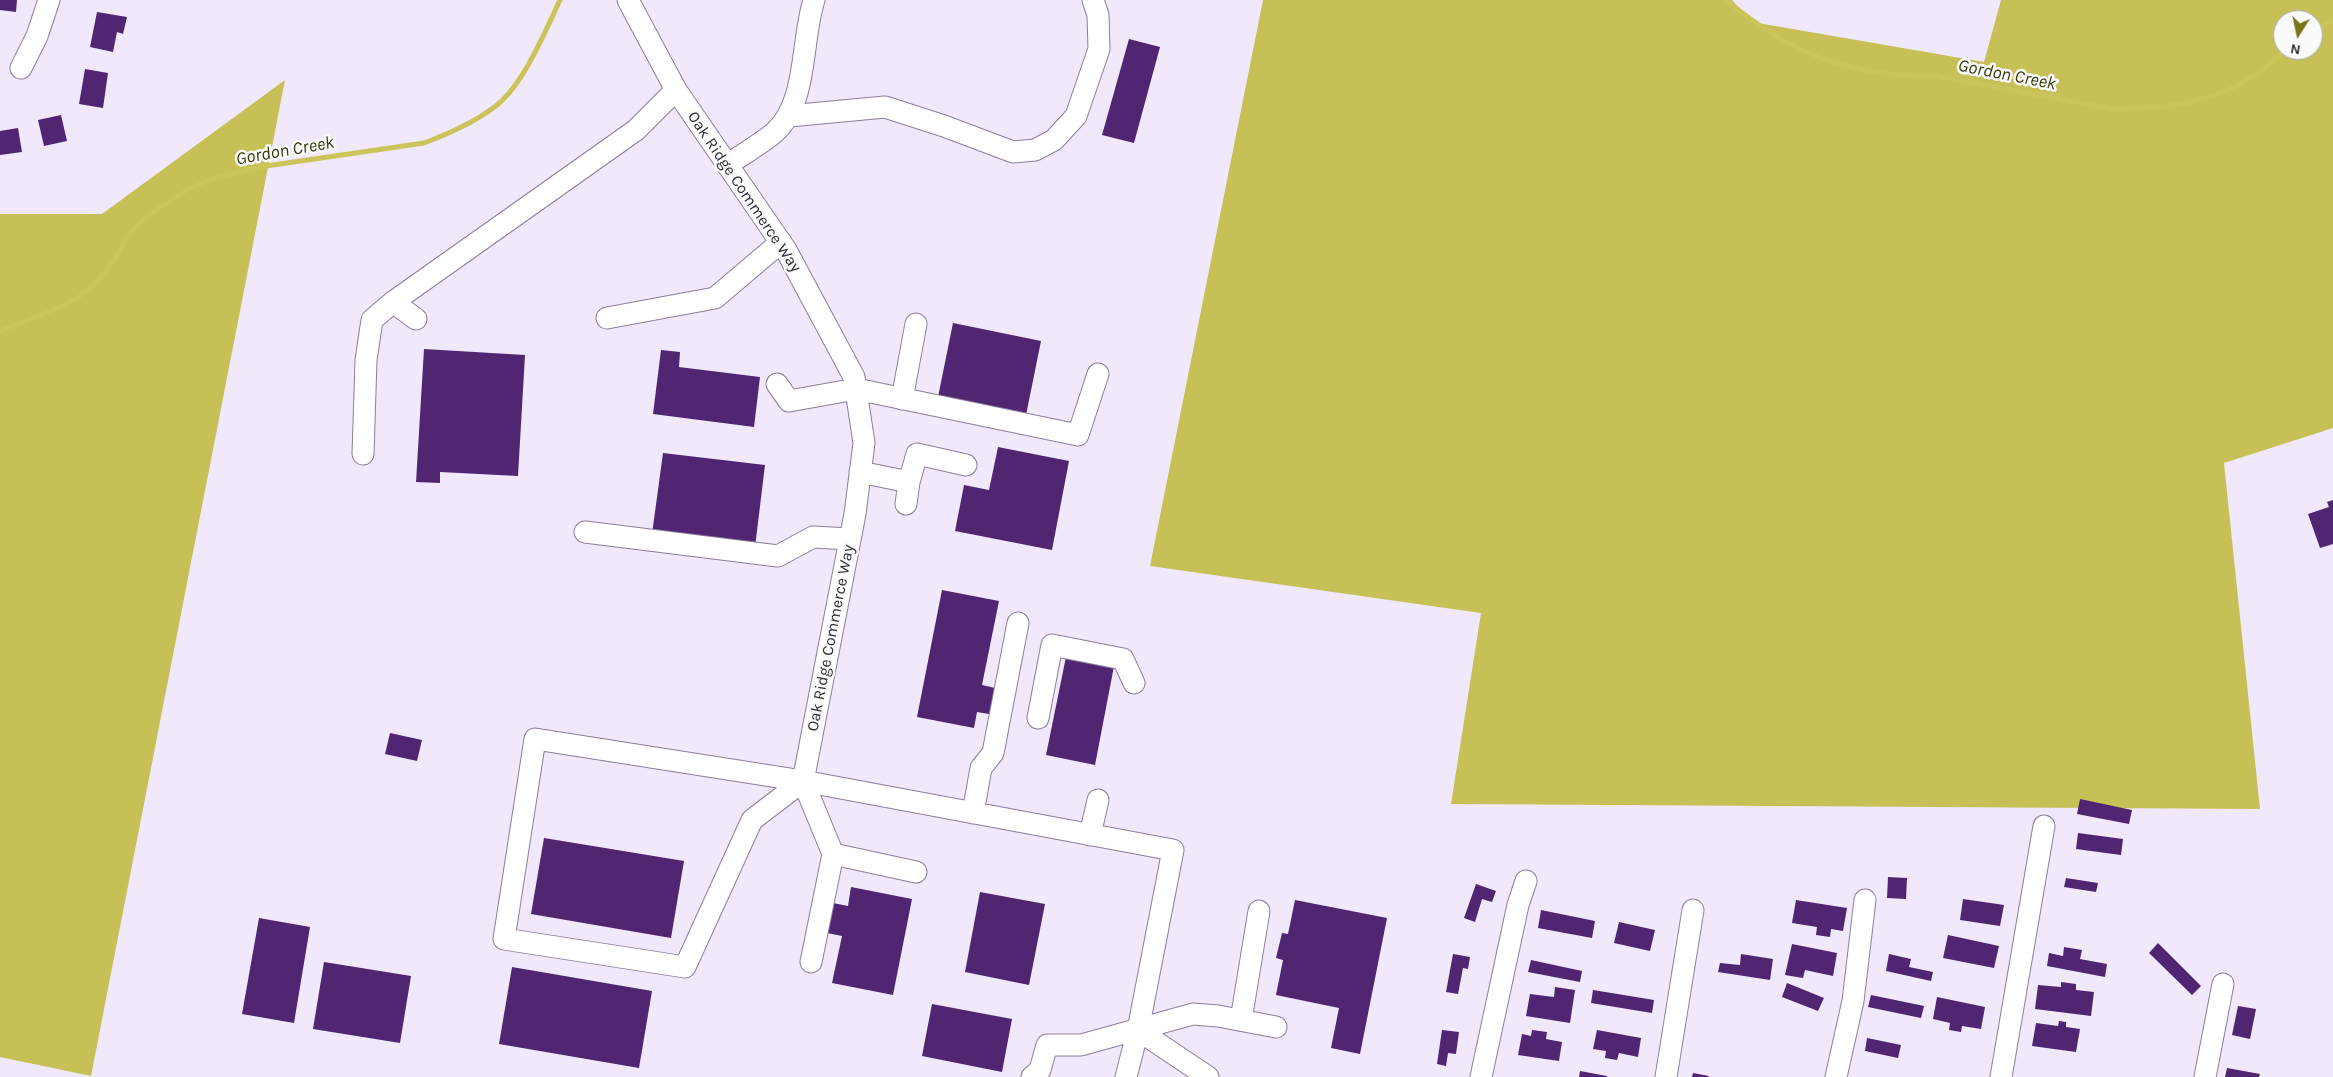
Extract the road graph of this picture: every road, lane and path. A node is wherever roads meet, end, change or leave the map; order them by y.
1 (49, 0) edge
2 (628, 0) edge
3 (814, 0) edge
4 (1094, 0) edge
5 (21, 68) dead end
6 (676, 90) junction
7 (789, 116) junction
8 (727, 165) junction
9 (781, 242) junction
10 (393, 302) junction
11 (607, 318) dead end
12 (416, 319) dead end
13 (916, 324) dead end
14 (1098, 374) dead end
15 (777, 384) dead end
16 (856, 389) junction
17 (902, 398) junction
18 (363, 454) dead end
19 (966, 465) dead end
20 (860, 472) junction
21 (909, 482) junction
22 (906, 504) dead end
23 (585, 532) dead end
24 (850, 539) junction
25 (1018, 623) dead end
26 (1134, 683) dead end
27 (1038, 718) dead end
28 (802, 780) junction
29 (1098, 800) dead end
30 (973, 813) junction
31 (2044, 826) dead end
32 (1090, 835) junction
33 (833, 854) junction
34 (916, 872) dead end
35 (1526, 881) dead end
36 (1865, 900) dead end
37 (1693, 910) dead end
38 (1259, 911) dead end
39 (811, 962) dead end
40 (2223, 984) dead end
41 (1241, 1020) junction
42 (1276, 1027) dead end
43 (1138, 1030) junction
44 (1032, 1077) edge
45 (1126, 1077) edge
46 (1208, 1077) edge
47 (1481, 1077) edge
48 (1666, 1077) edge
49 (1836, 1077) edge
50 (2001, 1077) edge
51 (2205, 1077) edge

1 - 5 street
2 - 6 street, Oak Ridge Commerce Way
3 - 7 street
4 - 7 street
6 - 8 street, Oak Ridge Commerce Way
6 - 10 street
7 - 8 street
8 - 9 street, Oak Ridge Commerce Way
9 - 11 street
9 - 16 street, Oak Ridge Commerce Way
10 - 12 street
10 - 18 street
13 - 17 street
14 - 17 street
15 - 16 street
16 - 17 street
16 - 20 street, Oak Ridge Commerce Way
19 - 21 street
20 - 21 street
20 - 24 street, Oak Ridge Commerce Way
21 - 22 street
23 - 24 street
24 - 28 street, Oak Ridge Commerce Way
25 - 30 street
26 - 27 street
28 - 28 street
28 - 30 street
28 - 33 street
29 - 32 street
30 - 32 street
31 - 50 street
32 - 43 street
33 - 34 street
33 - 39 street
35 - 47 street
36 - 49 street
37 - 48 street
38 - 41 street
40 - 51 street
41 - 42 street
41 - 43 street
43 - 44 street
43 - 45 street
43 - 46 street

